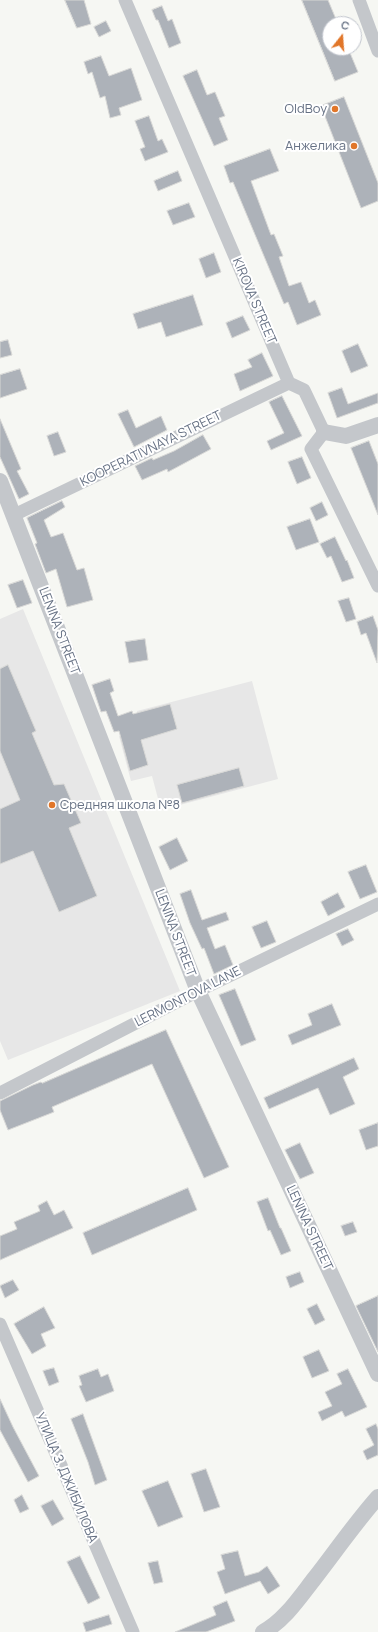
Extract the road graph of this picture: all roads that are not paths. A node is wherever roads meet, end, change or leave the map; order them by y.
1 (125, 0) edge
2 (359, 0) edge
3 (378, 51) edge
4 (289, 383) junction
5 (378, 424) edge
6 (324, 432) junction
7 (0, 481) edge
8 (14, 515) junction
9 (378, 586) edge
10 (378, 904) edge
11 (198, 991) junction
12 (0, 1093) edge
13 (0, 1324) edge
14 (378, 1374) edge
15 (378, 1496) edge
16 (133, 1632) edge
17 (263, 1632) edge

1 - 4 street, KIROVA STREET
2 - 3 street
4 - 6 street
4 - 8 street, KOOPERATIVNAYA STREET
5 - 6 street
6 - 9 street
7 - 8 street, LENINA STREET
8 - 11 street, LENINA STREET
10 - 11 street, LERMONTOVA LANE
11 - 12 street, LERMONTOVA LANE
11 - 14 street, LENINA STREET
13 - 16 street, УЛИЦА З. ДЖИБИЛОВА
15 - 17 street

